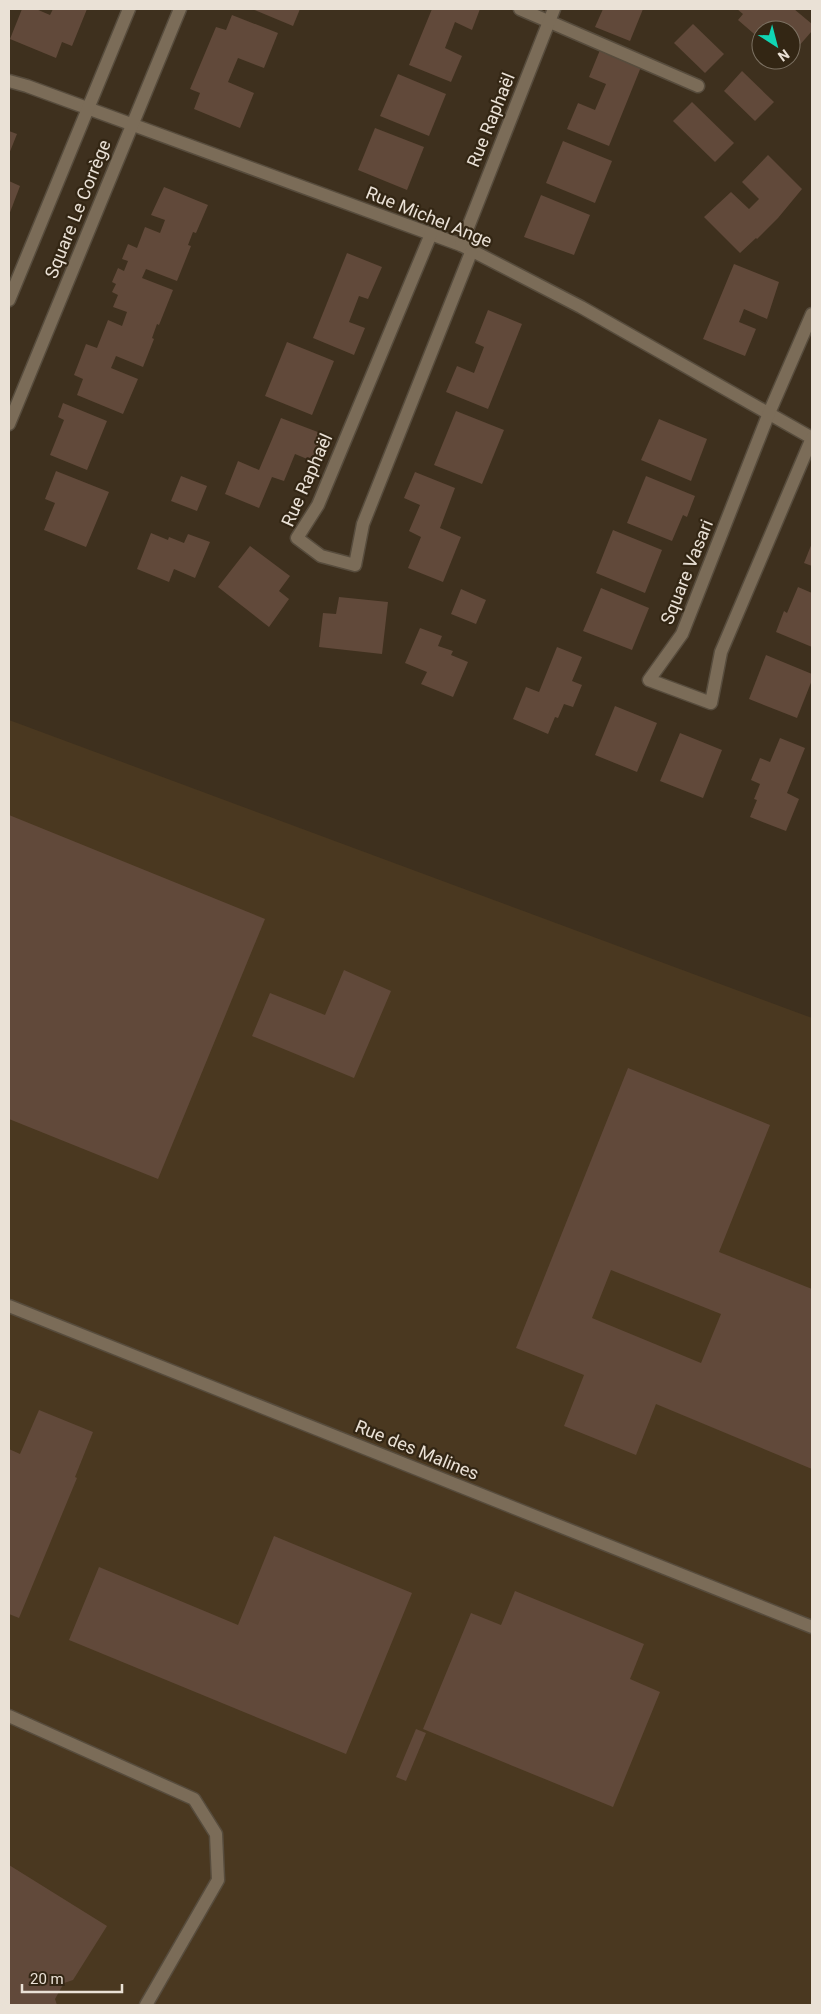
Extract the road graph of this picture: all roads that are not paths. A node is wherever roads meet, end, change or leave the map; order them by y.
1 (129, 9) edge
2 (180, 9) edge
3 (520, 9) edge
4 (554, 9) edge
5 (549, 21) junction
6 (9, 81) edge
7 (698, 86) dead end
8 (88, 108) junction
9 (132, 124) junction
10 (431, 234) junction
11 (466, 248) junction
12 (9, 300) edge
13 (812, 314) edge
14 (769, 413) junction
15 (9, 424) edge
16 (812, 438) edge
17 (9, 1306) edge
18 (812, 1627) edge
19 (9, 1716) edge
20 (146, 2005) edge

1 - 8 street, Square Le Corrège
2 - 9 street, Square Le Corrège
3 - 5 street
4 - 5 street, Rue Raphaël
5 - 7 street
5 - 11 street, Rue Raphaël
6 - 8 street, Rue Michel Ange
8 - 9 street, Rue Michel Ange
8 - 12 street, Square Le Corrège
9 - 10 street, Rue Michel Ange
9 - 15 street, Square Le Corrège
10 - 11 street, Rue Michel Ange
10 - 11 street, Rue Raphaël
11 - 14 street, Rue Michel Ange
13 - 14 street, Square Vasari
14 - 16 street, Rue Michel Ange
14 - 16 street, Square Vasari
17 - 18 street, Rue des Malines
19 - 20 street

